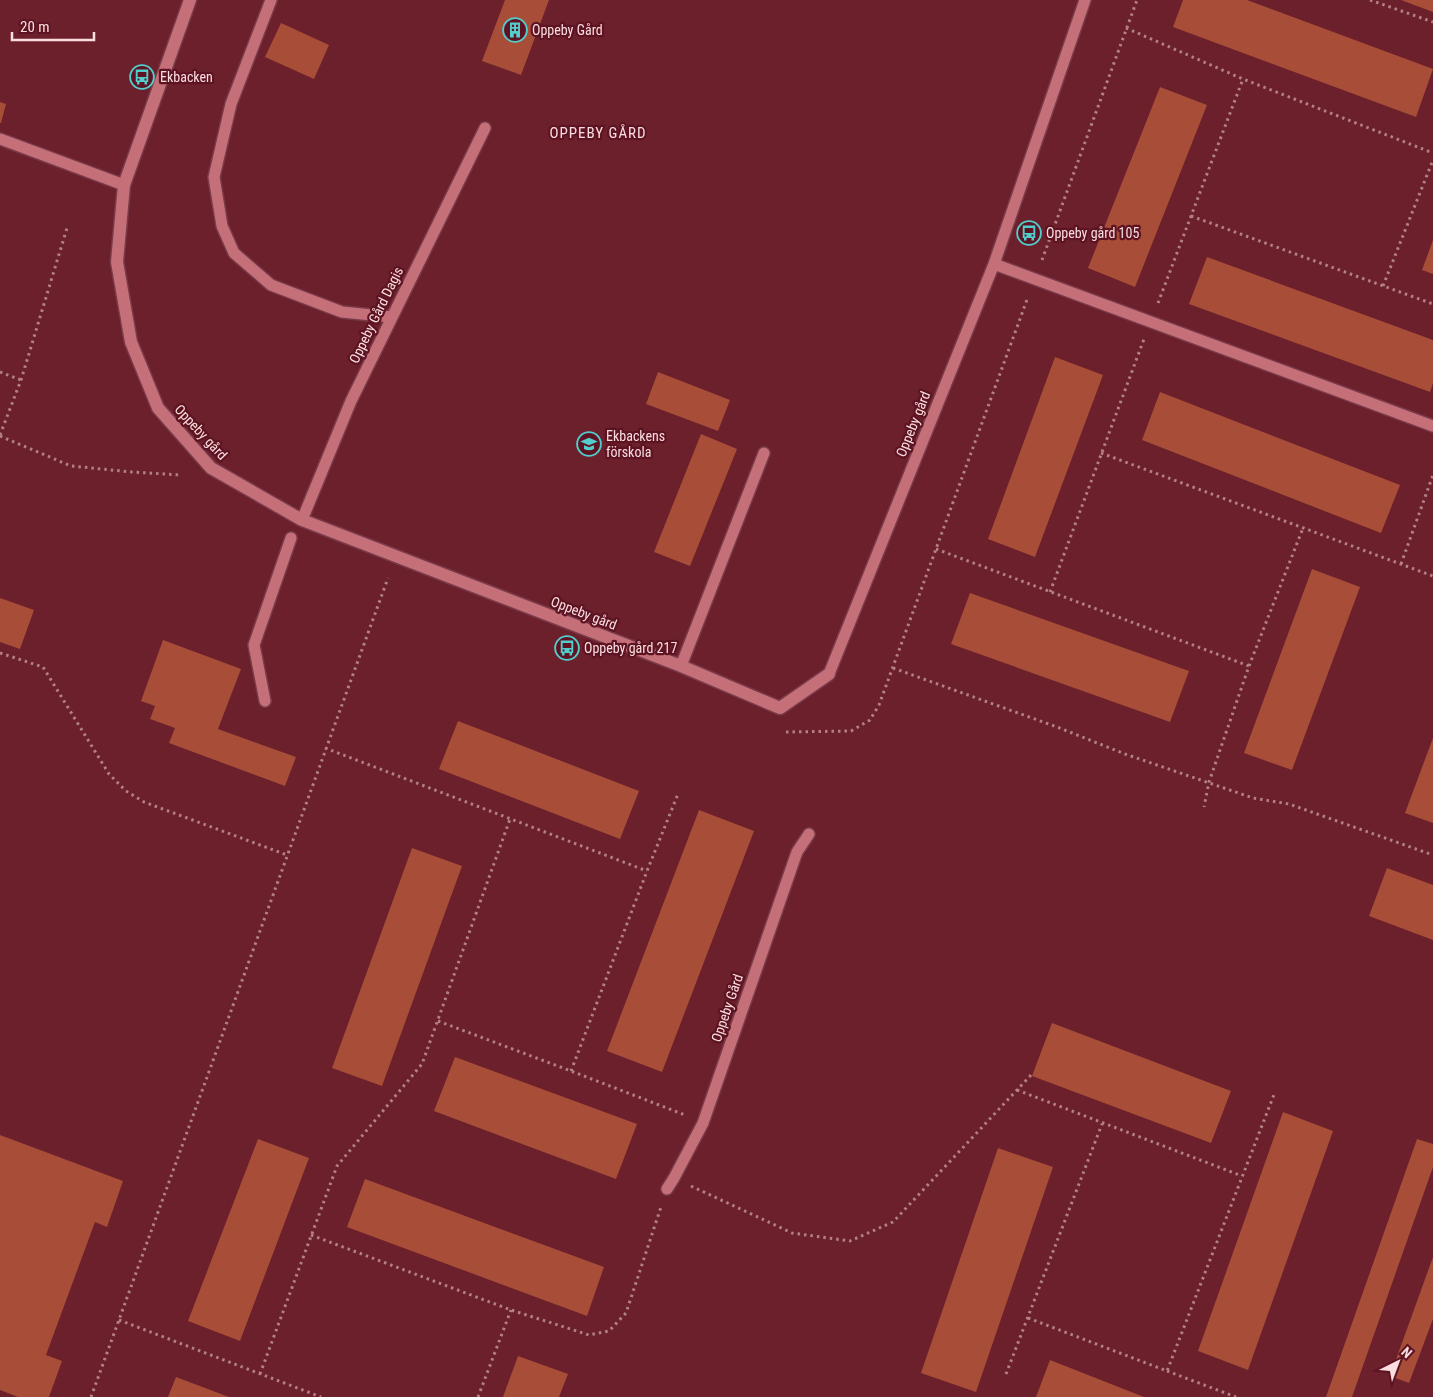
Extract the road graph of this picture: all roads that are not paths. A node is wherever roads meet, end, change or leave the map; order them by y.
1 (190, 0) edge
2 (271, 0) edge
3 (1085, 0) edge
4 (484, 128) dead end
5 (0, 139) edge
6 (124, 185) junction
7 (994, 264) junction
8 (392, 317) junction
9 (1433, 426) edge
10 (764, 453) dead end
11 (302, 520) junction
12 (291, 538) dead end
13 (681, 666) junction
14 (829, 674) joint
15 (265, 700) dead end
16 (809, 834) dead end
17 (667, 1189) road end

1 - 6 street, Oppeby gård
2 - 8 lane
3 - 7 lane, Oppeby gård
4 - 8 lane, Oppeby Gård Dagis
5 - 6 lane
6 - 11 street, Oppeby gård
7 - 9 lane
7 - 14 lane, Oppeby gård
8 - 11 lane, Oppeby Gård Dagis
10 - 13 lane
11 - 13 street, Oppeby gård
12 - 15 lane
13 - 14 street, Oppeby gård
16 - 17 lane, Oppeby Gård

